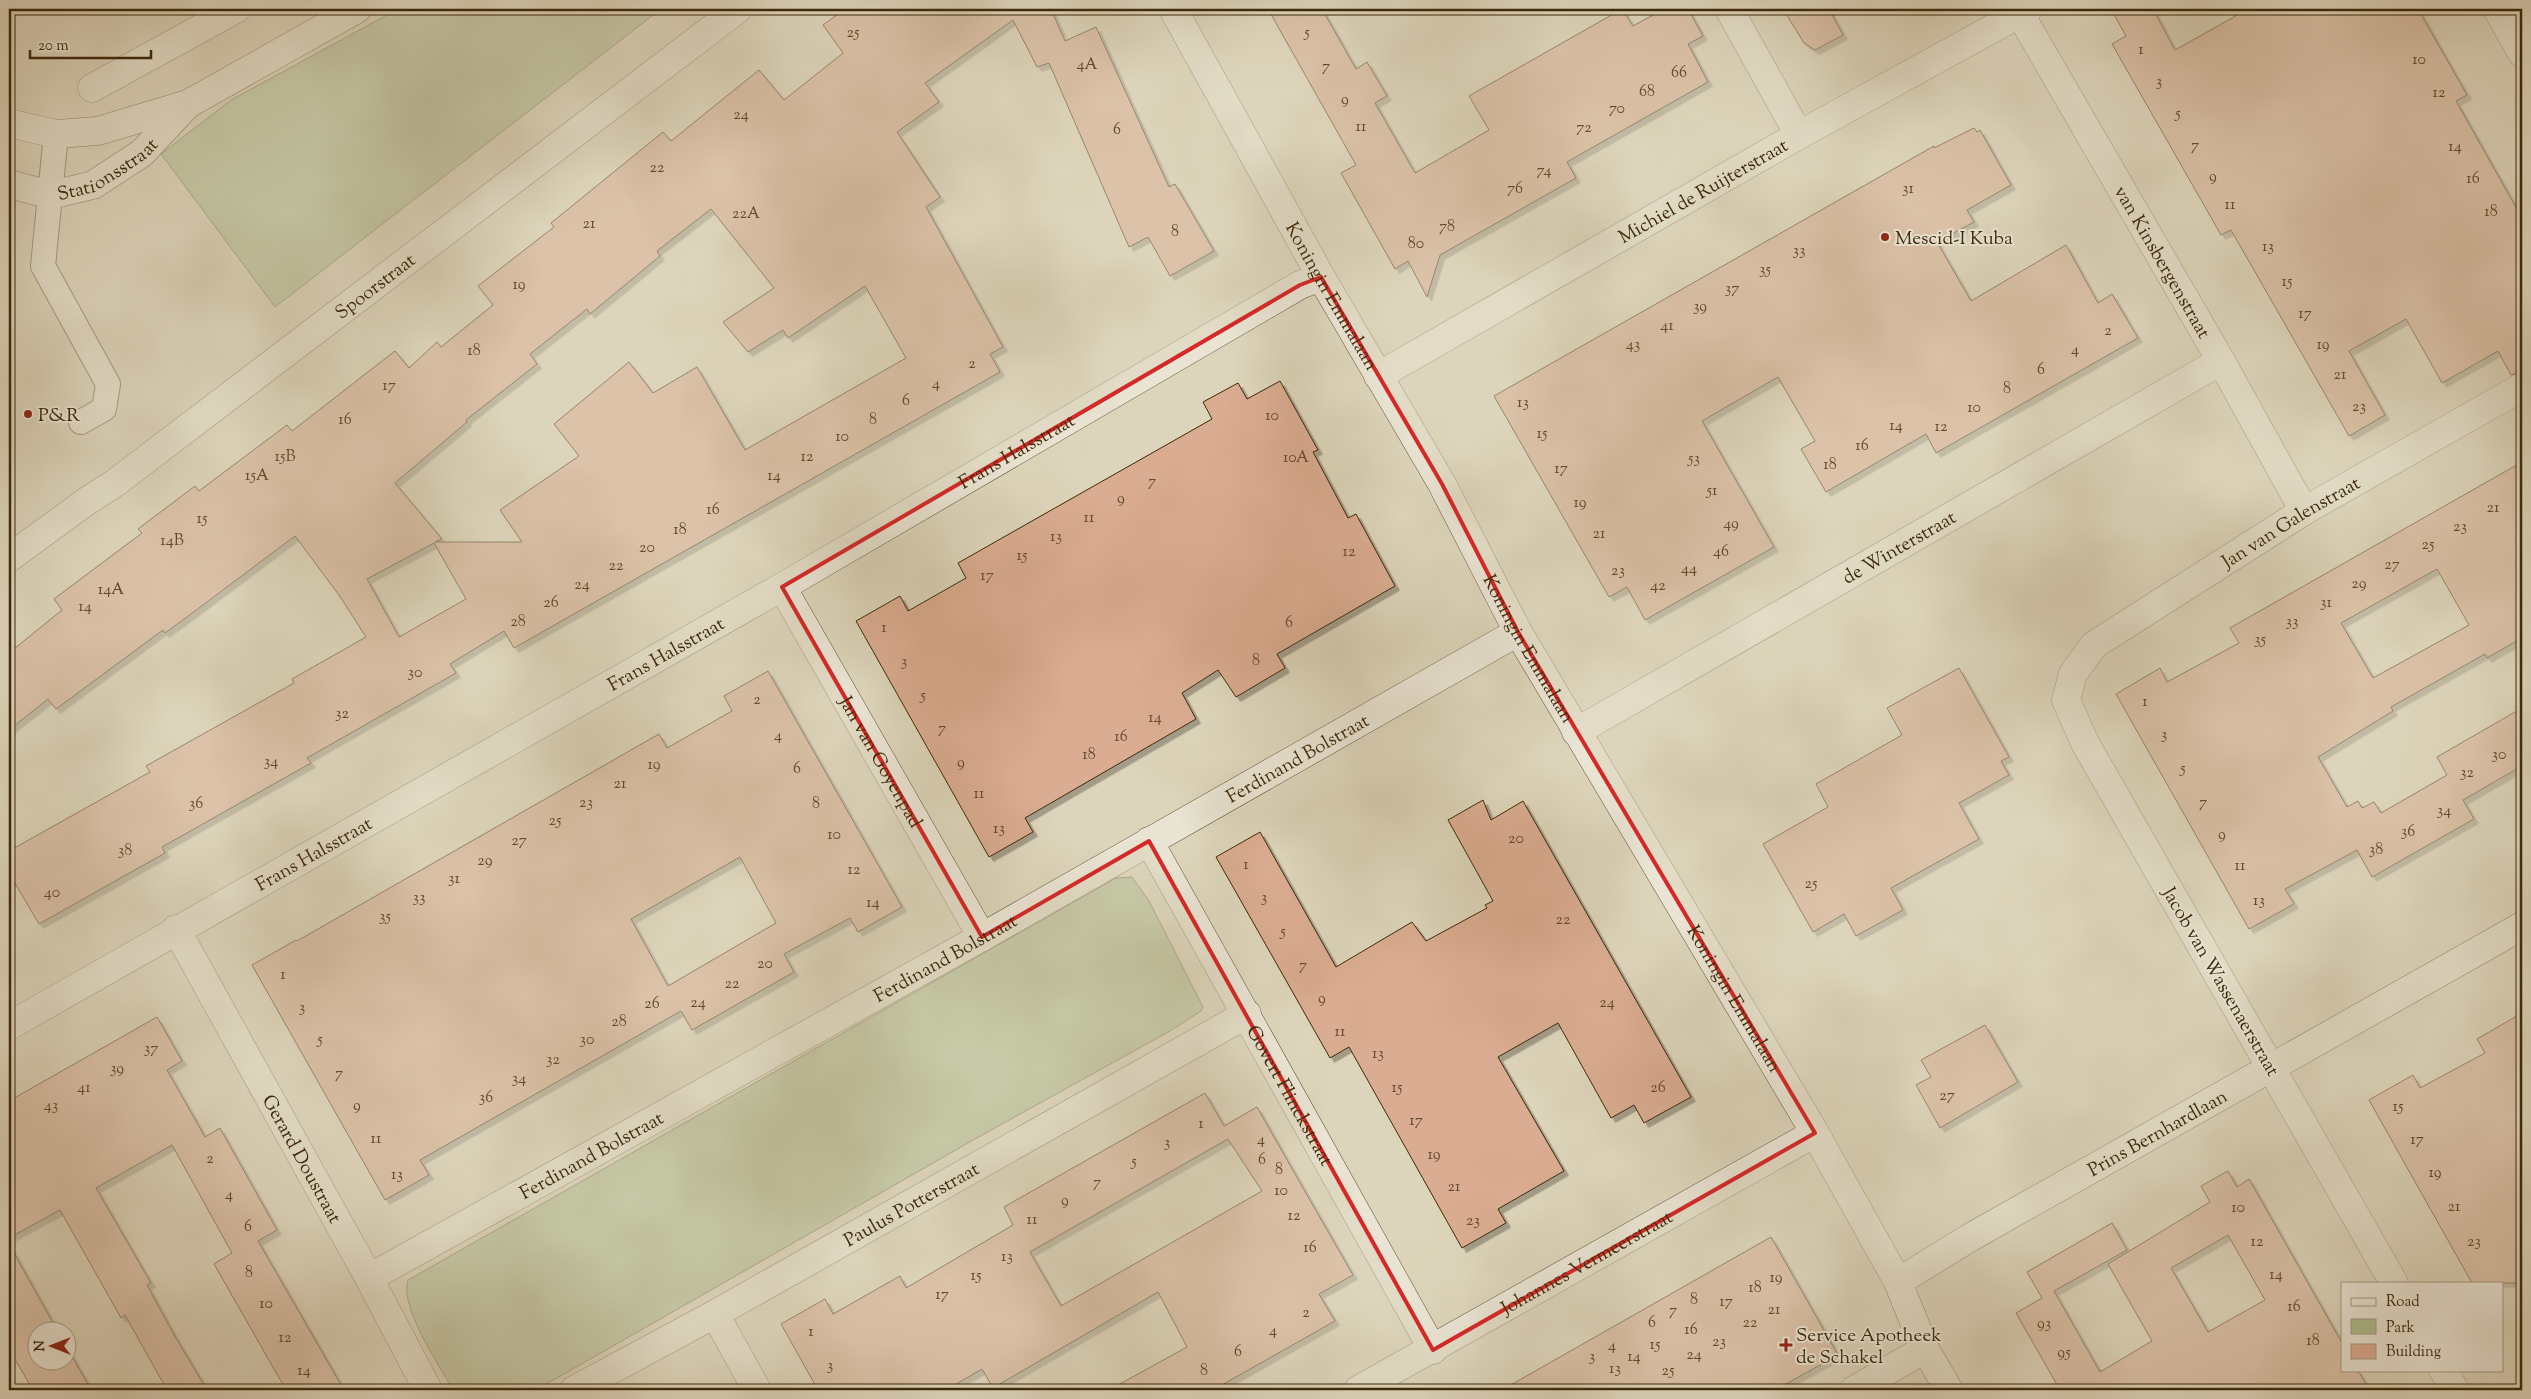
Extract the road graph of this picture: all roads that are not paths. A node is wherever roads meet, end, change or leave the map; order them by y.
1 (236, 9) edge
2 (357, 9) edge
3 (738, 9) edge
4 (1173, 9) edge
5 (1729, 9) edge
6 (2497, 9) edge
7 (2024, 11) edge
8 (2522, 53) edge
9 (92, 88) dead end
10 (188, 104) junction
11 (9, 123) edge
12 (56, 134) junction
13 (1799, 135) junction
14 (9, 184) edge
15 (51, 195) junction
16 (1321, 277) junction
17 (2221, 361) junction
18 (1378, 376) junction
19 (2522, 387) edge
20 (81, 422) dead end
21 (2304, 511) junction
22 (9, 558) edge
23 (782, 587) junction
24 (1518, 632) junction
25 (2073, 674) joint
26 (1576, 732) junction
27 (1149, 841) junction
28 (2522, 926) edge
29 (176, 930) junction
30 (982, 937) junction
31 (1248, 1014) junction
32 (9, 1026) edge
33 (2272, 1067) junction
34 (1815, 1133) junction
35 (369, 1278) junction
36 (1898, 1282) junction
37 (2393, 1282) edge
38 (715, 1314) junction
39 (1925, 1349) junction
40 (1432, 1350) junction
41 (2444, 1372) edge
42 (428, 1390) edge
43 (574, 1390) edge
44 (757, 1390) edge
45 (1358, 1390) edge
46 (1854, 1390) edge
47 (1949, 1390) edge
48 (2455, 1390) edge

1 - 9 street
2 - 10 street, Stationsstraat
3 - 22 street, Spoorstraat
4 - 16 street, Koningin Emmalaan
5 - 13 street
6 - 8 street
7 - 13 street, Michiel de Ruijterstraat
7 - 17 street, van Kinsbergenstraat
10 - 12 street, Stationsstraat
10 - 15 street, Stationsstraat
11 - 12 street, Stationsstraat
12 - 15 lane
13 - 18 street, Michiel de Ruijterstraat
14 - 15 street, Stationsstraat
15 - 20 lane
16 - 18 street, Koningin Emmalaan
16 - 23 street, Frans Halsstraat
17 - 21 street, van Kinsbergenstraat
17 - 26 street, de Winterstraat
18 - 24 street, Koningin Emmalaan
19 - 21 street, Jan van Galenstraat
21 - 25 street, Jan van Galenstraat
23 - 29 street, Frans Halsstraat
23 - 30 street, Jan van Goyenpad
24 - 26 street, Koningin Emmalaan
24 - 27 street, Ferdinand Bolstraat
25 - 33 street, Jacob van Wassenaerstraat
26 - 34 street, Koningin Emmalaan
27 - 30 street, Ferdinand Bolstraat
27 - 31 street, Govert Flinckstraat
28 - 33 street, Prins Bernhardlaan
29 - 32 street, Frans Halsstraat
29 - 35 street, Gerard Doustraat
30 - 35 street, Ferdinand Bolstraat
31 - 38 street, Paulus Potterstraat
31 - 40 street, Govert Flinckstraat
33 - 36 street, Prins Bernhardlaan
33 - 37 street, Jacob van Wassenaerstraat
34 - 36 street, Koningin Emmalaan
34 - 40 street, Johannes Vermeerstraat
35 - 42 street, Gerard Doustraat
36 - 39 street
38 - 43 street, Paulus Potterstraat
38 - 44 street
39 - 46 street
39 - 47 street
40 - 45 street, Johannes Vermeerstraat
41 - 48 street

